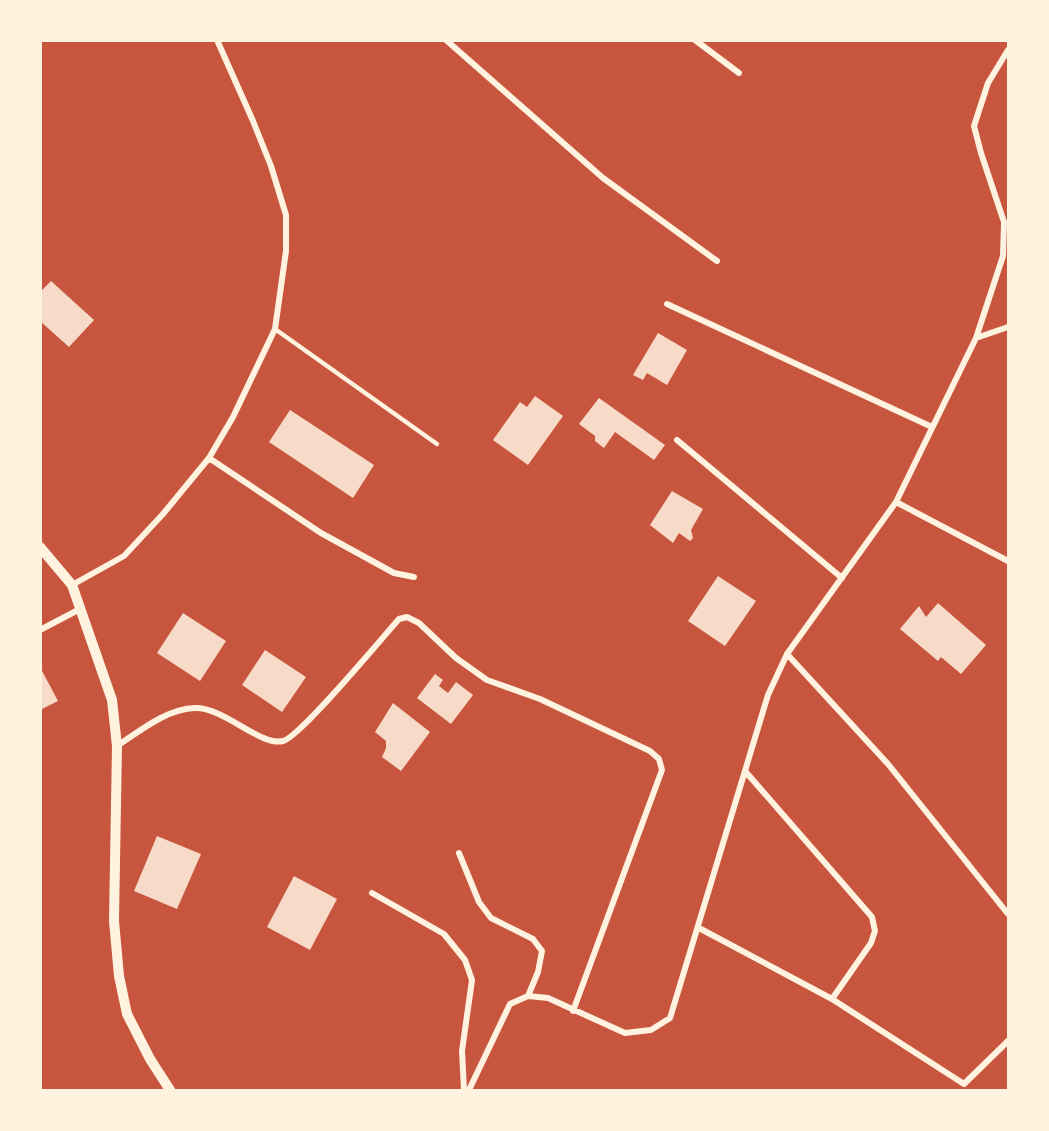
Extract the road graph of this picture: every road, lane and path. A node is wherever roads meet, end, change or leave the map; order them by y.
1 (217, 40) edge
2 (447, 40) edge
3 (695, 40) edge
4 (1008, 50) edge
5 (739, 73) dead end
6 (717, 261) dead end
7 (667, 304) dead end
8 (1008, 327) edge
9 (275, 329) junction
10 (976, 338) junction
11 (932, 427) junction
12 (677, 440) dead end
13 (437, 444) dead end
14 (209, 458) junction
15 (896, 502) junction
16 (40, 547) edge
17 (1008, 561) edge
18 (414, 577) dead end
19 (842, 578) junction
20 (72, 585) junction
21 (80, 609) junction
22 (40, 630) edge
23 (788, 654) junction
24 (117, 746) junction
25 (744, 771) junction
26 (459, 854) dead end
27 (372, 893) dead end
28 (1008, 914) edge
29 (699, 928) junction
30 (528, 996) junction
31 (832, 999) junction
32 (573, 1011) junction
33 (1008, 1041) edge
34 (170, 1090) edge
35 (464, 1090) edge
36 (469, 1090) edge

1 - 9 street
2 - 6 street
3 - 5 street
4 - 10 street
7 - 11 street
8 - 10 street
9 - 13 lane
9 - 14 street
10 - 11 street
11 - 15 street
12 - 19 street
14 - 18 street
14 - 20 street
15 - 17 street
15 - 19 street
16 - 20 street
19 - 23 street
20 - 21 street
21 - 22 street
21 - 24 street
23 - 25 street
23 - 28 street
24 - 32 street
24 - 34 street
25 - 29 street
25 - 31 street
26 - 30 street
27 - 35 street
29 - 31 street
29 - 32 street
30 - 32 street
30 - 36 street
31 - 33 street

